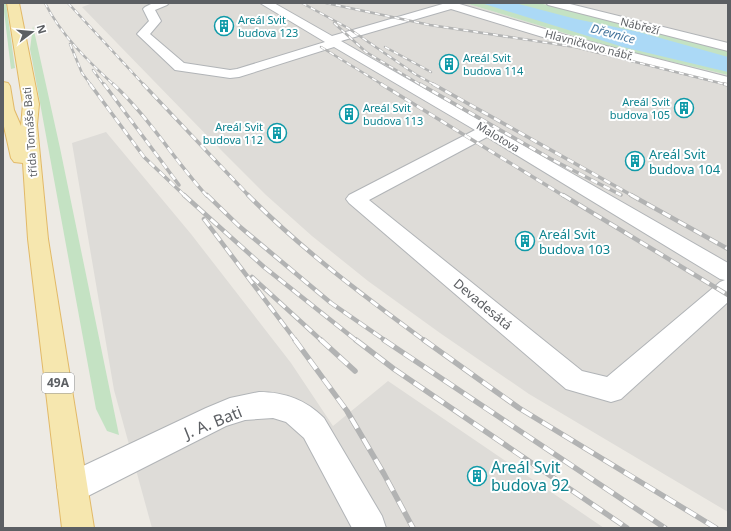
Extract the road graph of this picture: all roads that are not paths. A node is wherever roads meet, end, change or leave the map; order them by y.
1 (14, 3) edge
2 (163, 3) edge
3 (266, 3) edge
4 (552, 3) edge
5 (333, 42) junction
6 (728, 47) edge
7 (728, 81) edge
8 (3, 86) edge
9 (16, 129) edge
10 (487, 130) junction
11 (728, 273) edge
12 (728, 288) edge
13 (73, 486) junction
14 (78, 528) edge
15 (370, 528) edge

1 - 9 main road, třída Tomáše Bati / 49A
2 - 5 street
3 - 5 street, Malotova
4 - 6 street, Nábřeží
5 - 7 street, Hlavničkovo nábř.
5 - 10 street, Malotova
8 - 9 main road, třída Tomáše Bati / 49A
9 - 13 main road, třída Tomáše Bati / 49A
10 - 11 street, Malotova
10 - 12 street, Devadesátá
13 - 14 main road, třída Tomáše Bati / 49A
13 - 15 street, J. A. Bati

